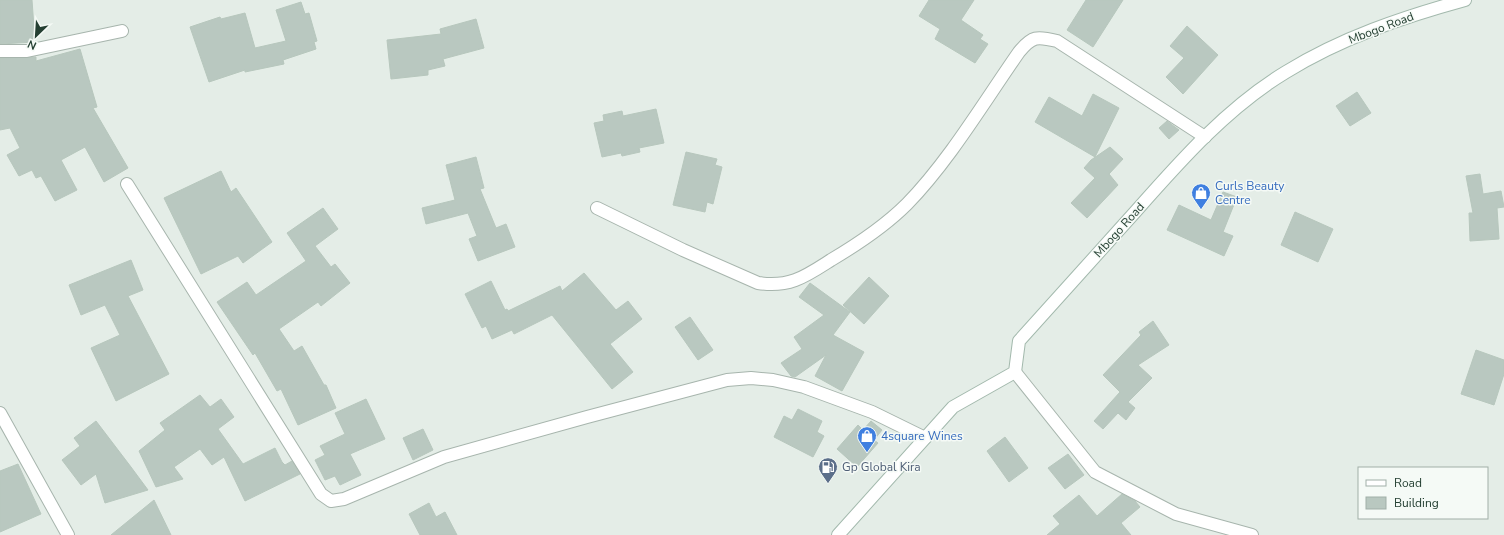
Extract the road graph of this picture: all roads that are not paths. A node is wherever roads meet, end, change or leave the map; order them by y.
1 (1465, 0) edge
2 (122, 31) dead end
3 (0, 51) edge
4 (1205, 137) junction
5 (127, 184) dead end
6 (597, 208) dead end
7 (1015, 372) junction
8 (0, 413) edge
9 (925, 438) junction
10 (68, 535) edge
11 (838, 535) edge
12 (1252, 535) edge

1 - 4 street, Mbogo Road
2 - 3 street
4 - 6 street
4 - 7 street, Mbogo Road
5 - 9 street
7 - 9 street
7 - 12 street
8 - 10 street
9 - 11 street

